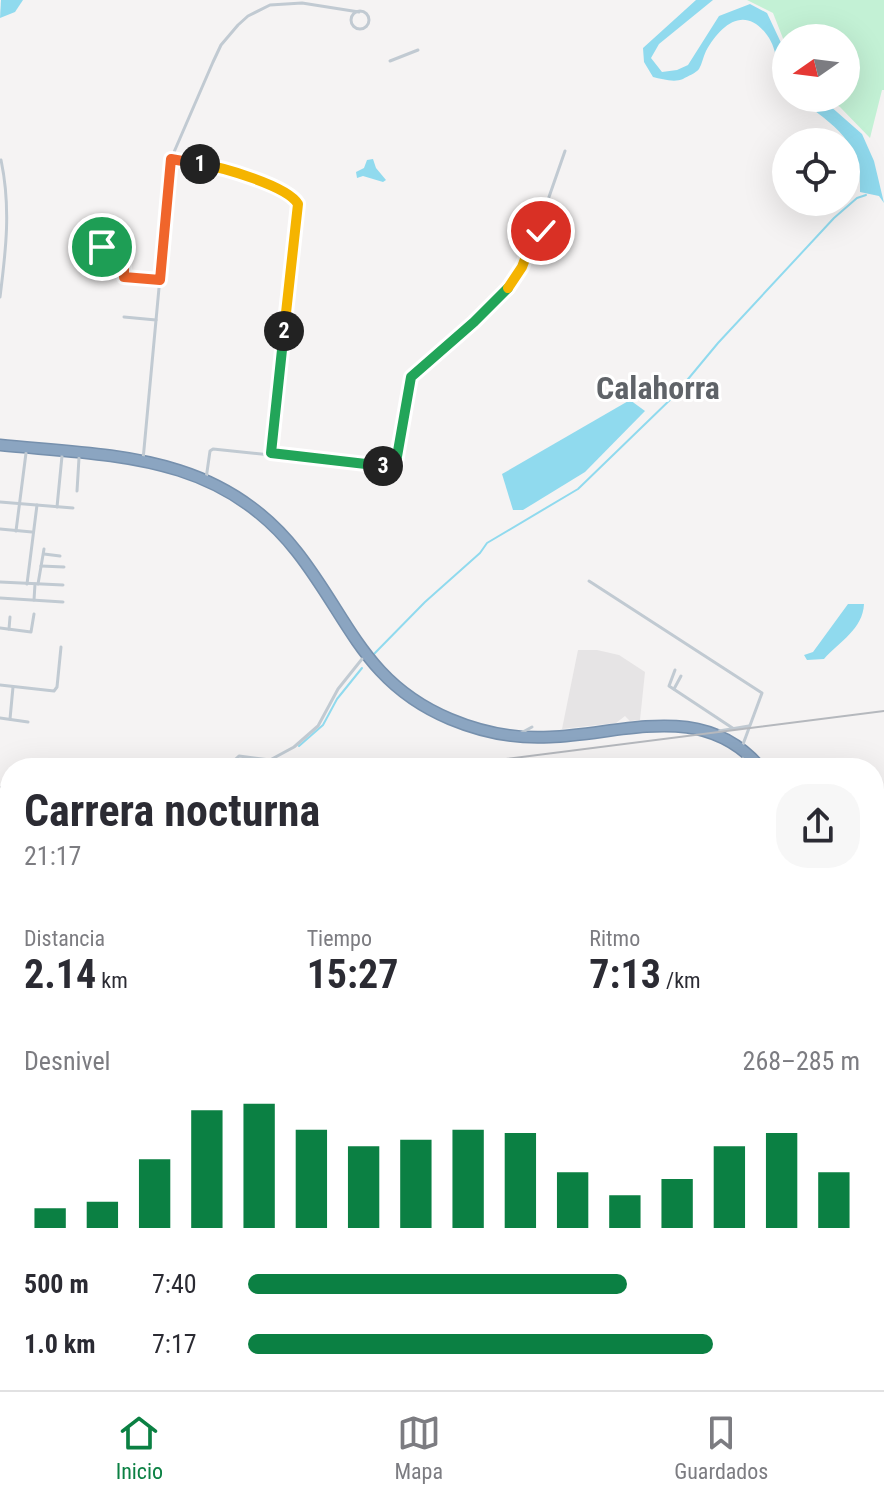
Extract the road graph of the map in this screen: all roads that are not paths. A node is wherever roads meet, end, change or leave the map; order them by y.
1 (344, 8) junction
2 (359, 12) junction
3 (352, 17) junction
4 (418, 50) dead end
5 (390, 61) dead end
6 (565, 151) dead end
7 (171, 159) junction
8 (1, 160) edge
9 (102, 235) dead end
10 (105, 276) dead end
11 (124, 277) junction
12 (160, 280) junction
13 (0, 297) edge
14 (124, 317) dead end
15 (156, 320) junction
16 (0, 448) edge
17 (26, 453) junction
18 (271, 453) junction
19 (62, 456) junction
20 (79, 458) junction
21 (143, 460) junction
22 (206, 479) junction
23 (77, 491) dead end
24 (0, 502) edge
25 (19, 504) junction
26 (37, 505) junction
27 (57, 507) junction
28 (73, 508) dead end
29 (0, 529) edge
30 (16, 531) junction
31 (33, 532) junction
32 (60, 556) dead end
33 (41, 566) junction
34 (64, 567) dead end
35 (589, 581) dead end
36 (0, 582) edge
37 (27, 584) junction
38 (37, 584) junction
39 (63, 585) dead end
40 (0, 598) edge
41 (34, 600) junction
42 (63, 602) dead end
43 (34, 614) dead end
44 (10, 617) dead end
45 (0, 628) edge
46 (9, 629) junction
47 (61, 647) dead end
48 (364, 659) junction
49 (374, 669) junction
50 (675, 670) dead end
51 (681, 676) dead end
52 (0, 685) edge
53 (13, 687) junction
54 (674, 689) junction
55 (0, 718) edge
56 (10, 719) junction
57 (28, 722) dead end
58 (749, 726) junction
59 (734, 729) junction
60 (711, 732) junction
61 (517, 736) junction
62 (541, 737) junction
63 (274, 758) edge
64 (742, 758) edge

1 - 2 street
1 - 3 street
1 - 7 street
2 - 3 street
2 - 3 street
4 - 5 street
6 - 18 street
7 - 12 street
7 - 18 street
8 - 13 street
9 - 11 street
10 - 11 street
11 - 12 street
12 - 15 street
14 - 15 street
15 - 21 street
16 - 17 highway
16 - 21 highway
17 - 19 highway
17 - 25 street
18 - 22 street
19 - 20 highway
19 - 27 street
20 - 23 street
20 - 48 highway
21 - 22 highway
22 - 48 highway
24 - 25 street
25 - 26 street
25 - 30 street
26 - 27 street
26 - 31 street
27 - 28 street
29 - 30 street
30 - 31 street
31 - 37 street
32 - 33 street
33 - 34 street
33 - 38 street
35 - 58 street
36 - 37 street
37 - 38 street
38 - 39 street
38 - 41 street
40 - 41 street
41 - 42 street
43 - 46 street
44 - 46 street
45 - 46 street
47 - 53 street
48 - 49 highway
48 - 63 street
49 - 61 highway
49 - 64 highway
50 - 54 street
51 - 54 street
52 - 53 street
53 - 56 street
54 - 59 street
55 - 56 street
56 - 57 street
58 - 59 street
58 - 64 street
59 - 60 street
60 - 62 highway
60 - 64 highway
61 - 62 highway
61 - 62 street

